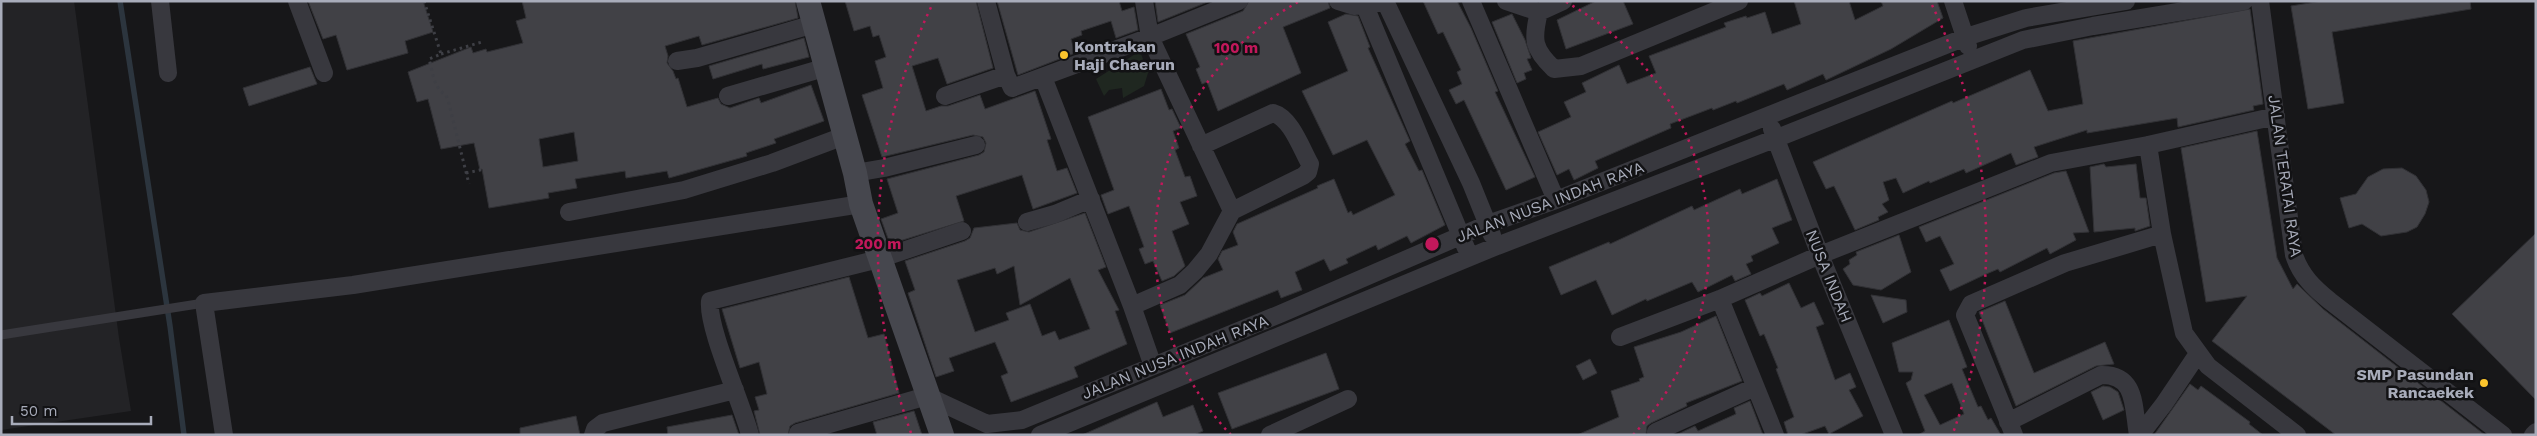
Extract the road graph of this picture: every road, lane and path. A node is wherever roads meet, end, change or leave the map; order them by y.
1 (160, 1) edge
2 (297, 1) edge
3 (424, 1) edge
4 (808, 1) edge
5 (986, 1) edge
6 (1144, 1) edge
7 (1239, 1) edge
8 (1338, 1) edge
9 (1471, 1) edge
10 (1506, 1) edge
11 (1563, 1) edge
12 (1739, 1) edge
13 (1953, 1) edge
14 (2126, 1) edge
15 (2244, 1) edge
16 (2260, 1) edge
17 (1377, 3) edge
18 (1539, 12) junction
19 (814, 24) junction
20 (1150, 37) junction
21 (1966, 37) junction
22 (482, 42) dead end
23 (442, 54) junction
24 (1972, 58) junction
25 (677, 61) dead end
26 (827, 67) junction
27 (168, 73) dead end
28 (324, 73) dead end
29 (1006, 75) junction
30 (1043, 77) junction
31 (728, 96) dead end
32 (945, 96) dead end
33 (2276, 116) junction
34 (1766, 117) junction
35 (844, 136) junction
36 (1777, 138) junction
37 (976, 145) dead end
38 (2148, 145) junction
39 (1201, 146) junction
40 (485, 169) dead end
41 (466, 173) junction
42 (855, 173) junction
43 (469, 184) dead end
44 (1091, 198) junction
45 (1556, 200) junction
46 (861, 204) junction
47 (1232, 211) junction
48 (570, 212) dead end
49 (1027, 222) dead end
50 (1488, 224) junction
51 (962, 231) dead end
52 (2162, 234) junction
53 (1462, 236) junction
54 (1497, 246) junction
55 (1820, 255) junction
56 (1471, 257) junction
57 (879, 259) junction
58 (1720, 299) junction
59 (204, 303) junction
60 (1132, 306) junction
61 (1280, 314) junction
62 (1288, 333) junction
63 (1, 335) edge
64 (1620, 337) dead end
65 (2197, 354) junction
66 (1153, 366) junction
67 (1754, 387) junction
68 (735, 390) junction
69 (927, 396) junction
70 (1348, 399) dead end
71 (2011, 429) edge
72 (1656, 432) dead end
73 (2536, 432) edge
74 (798, 433) dead end
75 (224, 435) edge
76 (593, 435) edge
77 (750, 435) edge
78 (942, 435) edge
79 (1040, 435) edge
80 (1270, 435) edge
81 (1775, 435) edge
82 (1894, 435) edge
83 (2139, 435) edge
84 (2296, 435) edge
85 (2503, 435) edge
86 (2533, 435) edge

1 - 27 street
2 - 28 street
3 - 23 path
4 - 19 main road
5 - 29 street
6 - 20 street
7 - 20 street
8 - 17 street
9 - 45 street
10 - 18 street
11 - 18 street
12 - 18 street
13 - 21 street
14 - 21 street, JALAN NUSA INDAH RAYA
15 - 24 street, JALAN NUSA INDAH RAYA
16 - 33 street, JALAN TERATAI RAYA
17 - 50 street
17 - 53 street
19 - 25 street
19 - 26 main road
20 - 30 street
20 - 39 street
21 - 24 street
21 - 34 street, JALAN NUSA INDAH RAYA
22 - 23 path
23 - 41 path
24 - 36 street, JALAN NUSA INDAH RAYA
26 - 31 street
26 - 35 main road
29 - 30 street
29 - 32 street
30 - 44 street
33 - 38 street
33 - 85 street, JALAN TERATAI RAYA
34 - 36 street, NUSA INDAH
34 - 45 street, JALAN NUSA INDAH RAYA
35 - 42 main road
35 - 48 street
36 - 54 street, JALAN NUSA INDAH RAYA
36 - 55 street, NUSA INDAH
37 - 42 street
38 - 52 street
38 - 55 street
39 - 47 street
39 - 47 street
40 - 41 path
41 - 43 path
42 - 46 main road
44 - 49 street
44 - 60 street
45 - 50 street, JALAN NUSA INDAH RAYA
46 - 57 main road
46 - 59 street
47 - 60 street
50 - 53 street, JALAN NUSA INDAH RAYA
50 - 54 street
51 - 57 street
52 - 65 street
52 - 71 street
53 - 56 street
53 - 61 street, JALAN NUSA INDAH RAYA
54 - 56 street, JALAN NUSA INDAH RAYA
55 - 58 street
55 - 82 street, NUSA INDAH
56 - 62 street, JALAN NUSA INDAH RAYA
57 - 68 street
57 - 69 main road
58 - 64 street
58 - 67 street
59 - 63 lane
59 - 75 street
60 - 66 street
61 - 62 street
61 - 66 street, JALAN NUSA INDAH RAYA
62 - 79 street, JALAN NUSA INDAH RAYA
65 - 83 street
65 - 84 street
66 - 69 street, JALAN NUSA INDAH RAYA
67 - 72 street
67 - 81 street
68 - 76 street
68 - 77 street
69 - 74 street
69 - 78 main road
70 - 80 street
71 - 83 street
73 - 86 street

